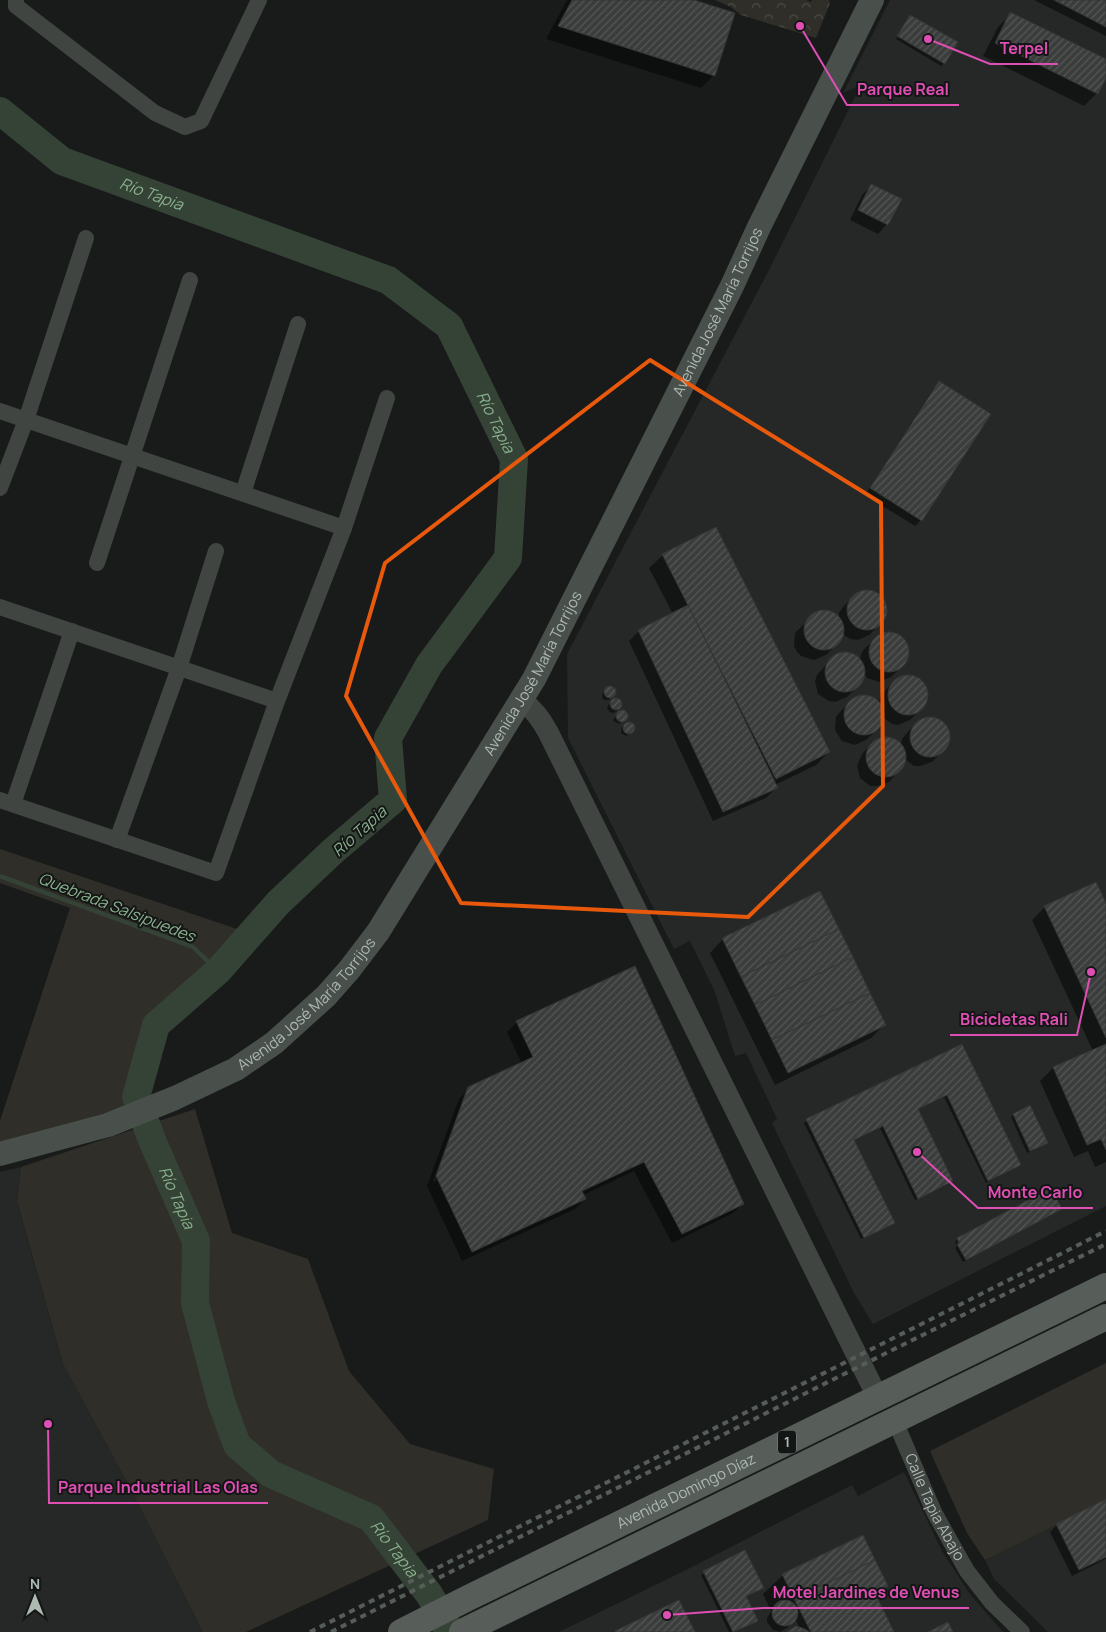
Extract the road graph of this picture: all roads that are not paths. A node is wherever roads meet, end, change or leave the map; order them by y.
1 (16, 0) edge
2 (259, 0) edge
3 (865, 4) edge
4 (86, 238) dead end
5 (190, 280) dead end
6 (298, 324) dead end
7 (387, 398) dead end
8 (0, 411) edge
9 (26, 420) junction
10 (131, 455) junction
11 (0, 488) edge
12 (243, 493) junction
13 (344, 528) junction
14 (216, 551) dead end
15 (97, 563) dead end
16 (0, 607) edge
17 (72, 631) junction
18 (179, 668) junction
19 (277, 701) junction
20 (522, 701) junction
21 (7, 802) edge
22 (117, 840) junction
23 (0, 1154) edge
24 (1106, 1286) edge
25 (1106, 1316) edge
26 (878, 1398) junction
27 (895, 1421) junction
28 (471, 1627) edge
29 (402, 1632) edge
30 (1022, 1632) edge

1 - 2 street
3 - 20 main road, Avenida José María Torrijos
4 - 9 street
5 - 10 street
6 - 12 street
7 - 13 street
8 - 9 street
9 - 10 street
9 - 11 street
10 - 12 street
10 - 15 street
12 - 13 street
13 - 19 street
14 - 18 street
16 - 17 street
17 - 18 street
17 - 21 street
18 - 19 street
18 - 22 street
19 - 22 street
20 - 23 main road, Avenida José María Torrijos
20 - 26 street
21 - 22 street
24 - 26 main road, Avenida Domingo Díaz / 1
25 - 27 main road, Avenida Domingo Díaz / 1
26 - 29 main road, Avenida Domingo Díaz / 1
27 - 28 main road, Avenida Domingo Díaz / 1
27 - 30 street, Calle Tapia Abajo

